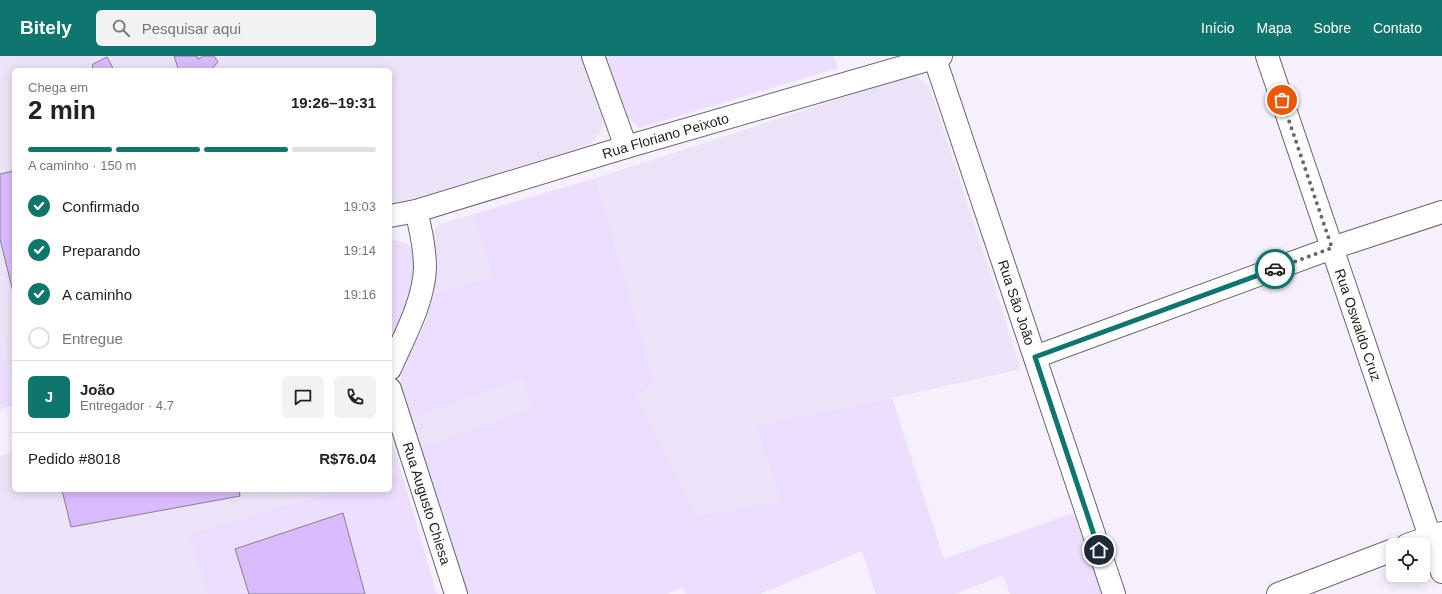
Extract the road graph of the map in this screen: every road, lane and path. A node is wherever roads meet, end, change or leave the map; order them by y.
1 (594, 56) edge
2 (1267, 56) edge
3 (936, 57) edge
4 (626, 147) junction
5 (416, 211) junction
6 (1442, 212) edge
7 (392, 216) edge
8 (1332, 248) junction
9 (1035, 357) junction
10 (392, 364) edge
11 (392, 395) edge
12 (1436, 534) edge
13 (1425, 538) edge
14 (1386, 553) edge
15 (1442, 572) edge
16 (456, 594) edge
17 (1114, 594) edge
18 (1278, 594) edge

1 - 4 street
2 - 8 street, Rua Oswaldo Cruz
3 - 4 street, Rua Floriano Peixoto
3 - 9 street, Rua São João
4 - 5 street, Rua Floriano Peixoto
5 - 7 street, Rua Floriano Peixoto
5 - 10 street
6 - 8 street
8 - 9 street
8 - 12 street, Rua Oswaldo Cruz
9 - 17 street, Rua São João
11 - 16 street, Rua Augusto Chiesa
12 - 13 street
12 - 15 street, Rua Oswaldo Cruz
14 - 18 street

